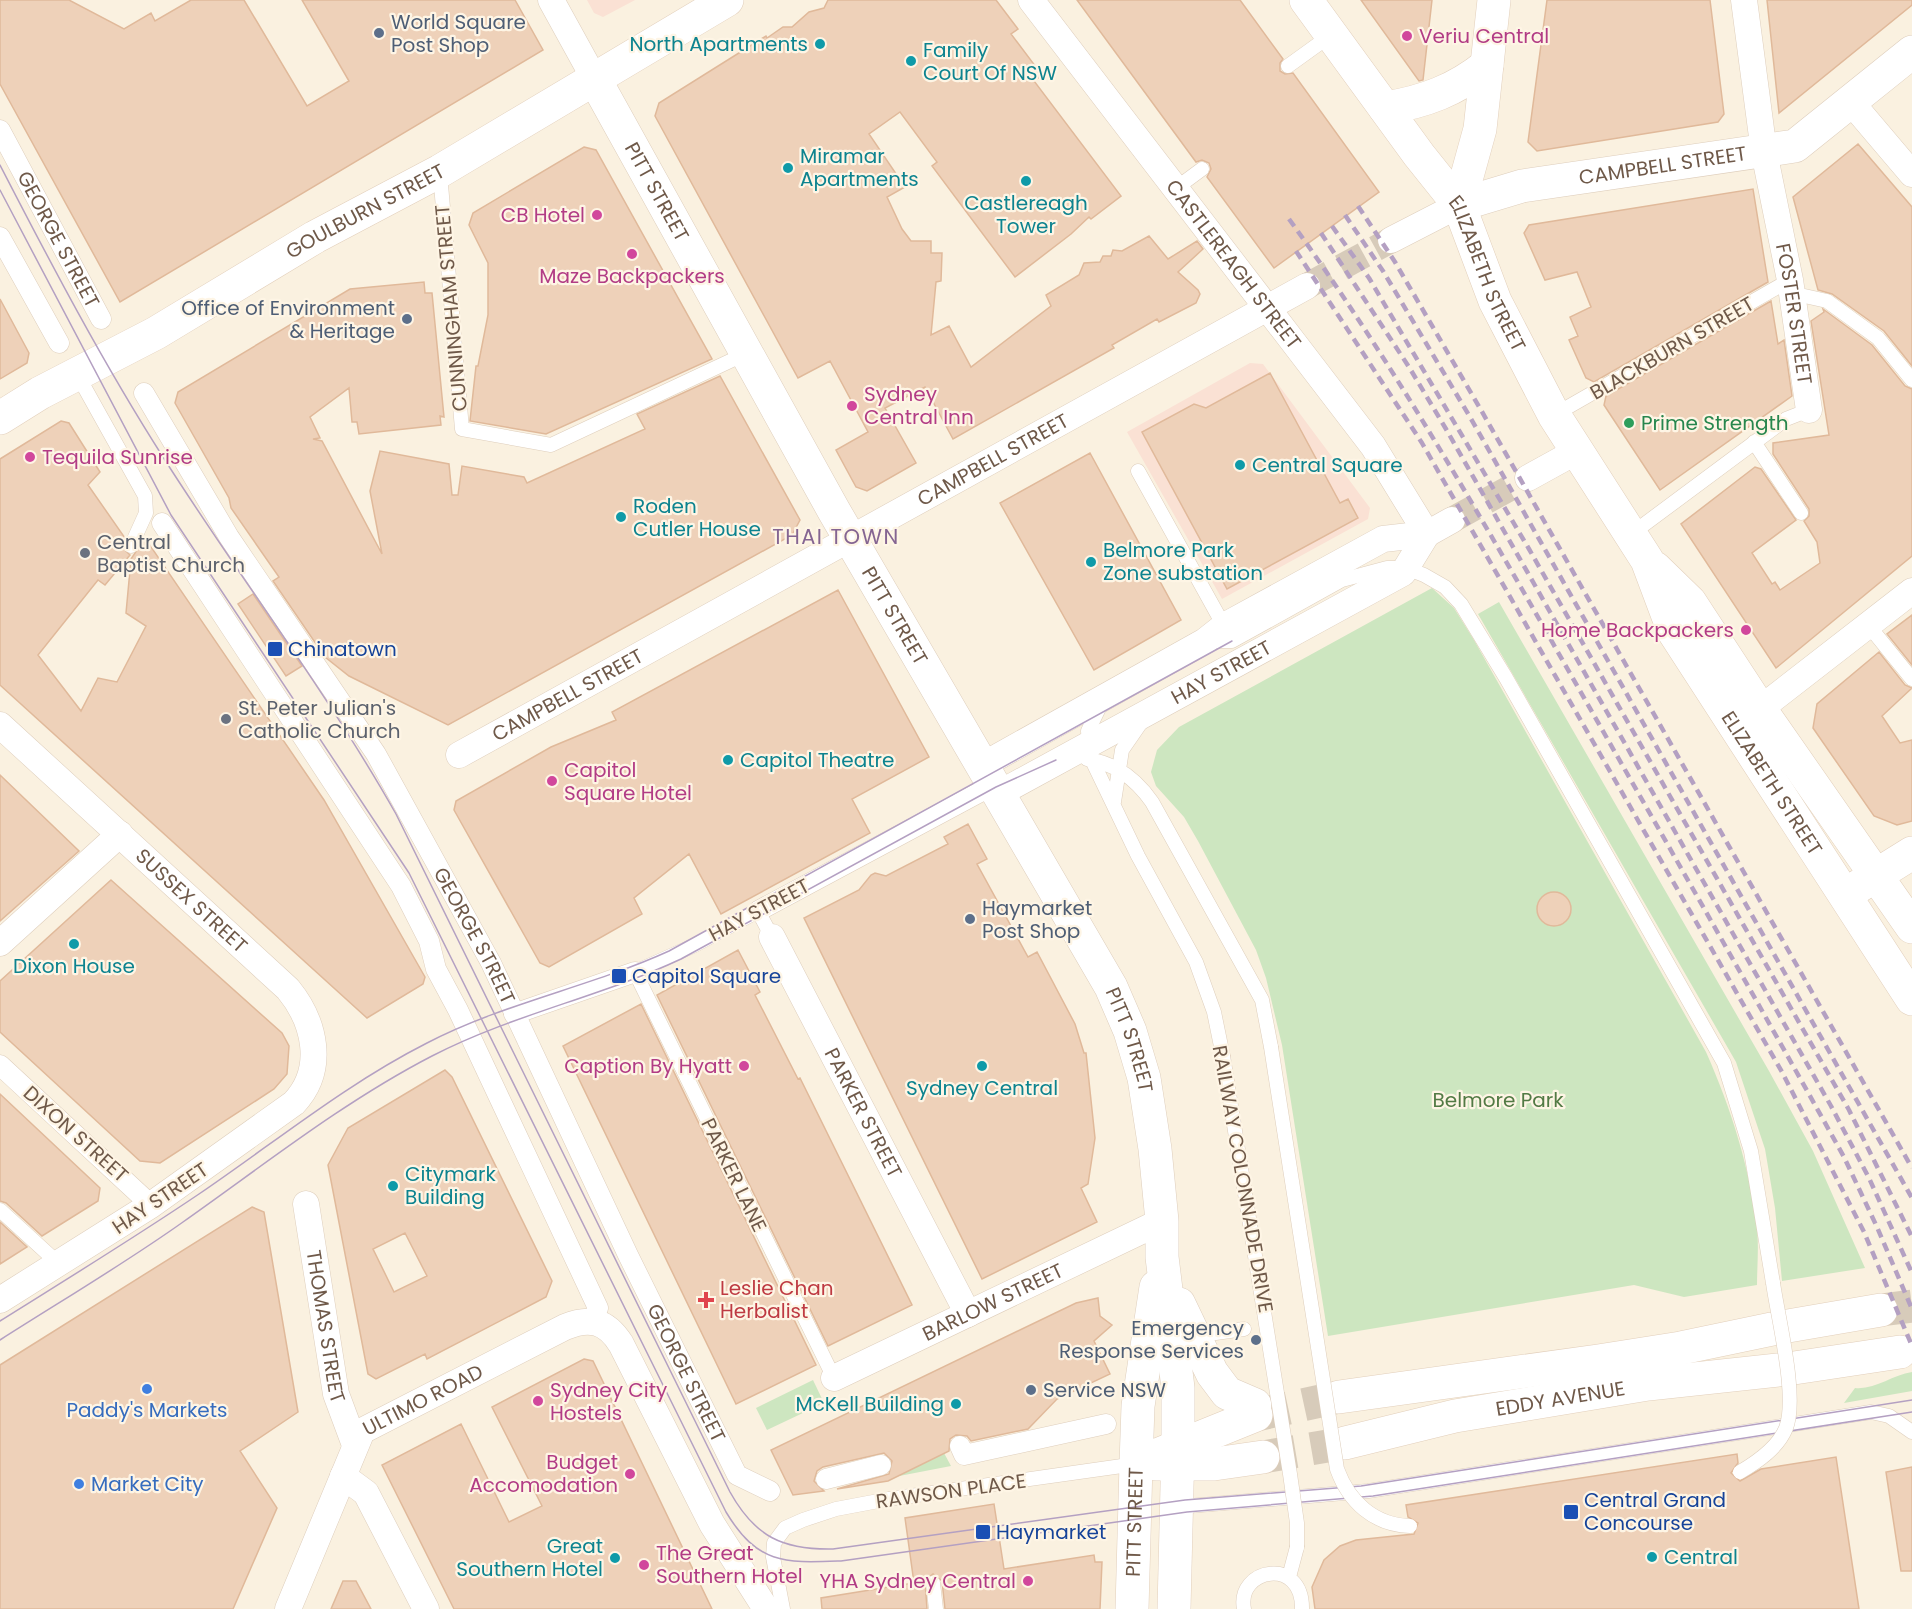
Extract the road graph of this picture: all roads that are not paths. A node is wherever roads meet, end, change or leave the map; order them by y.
1 (551, 0) edge
2 (727, 0) edge
3 (1031, 0) edge
4 (1306, 0) edge
5 (1494, 0) edge
6 (1744, 0) edge
7 (1331, 35) junction
8 (1912, 52) edge
9 (1487, 65) junction
10 (1288, 66) dead end
11 (594, 78) junction
12 (1850, 101) junction
13 (1385, 108) junction
14 (0, 130) edge
15 (1764, 152) junction
16 (1202, 170) dead end
17 (440, 171) junction
18 (1912, 174) edge
19 (1175, 189) junction
20 (1459, 204) junction
21 (0, 237) edge
22 (1392, 240) tunnel mouth
23 (1307, 286) tunnel mouth
24 (1791, 286) junction
25 (1266, 308) junction
26 (101, 319) dead end
27 (59, 343) dead end
28 (745, 354) junction
29 (77, 374) junction
30 (1912, 380) edge
31 (144, 393) dead end
32 (1809, 410) joint
33 (1554, 415) junction
34 (0, 418) edge
35 (1754, 442) junction
36 (1577, 451) junction
37 (1138, 471) dead end
38 (1528, 478) tunnel mouth
39 (1801, 513) dead end
40 (1452, 520) tunnel mouth
41 (162, 523) dead end
42 (1427, 534) junction
43 (852, 539) junction
44 (131, 546) dead end
45 (1638, 547) junction
46 (1406, 568) junction
47 (1912, 591) edge
48 (1869, 627) junction
49 (1214, 634) junction
50 (1912, 679) edge
51 (1107, 695) junction
52 (1155, 709) junction
53 (1760, 709) junction
54 (0, 725) edge
55 (1089, 752) junction
56 (459, 755) dead end
57 (1118, 769) junction
58 (993, 781) junction
59 (1114, 802) junction
60 (120, 834) junction
61 (1912, 853) edge
62 (1876, 875) junction
63 (1845, 896) junction
64 (758, 910) junction
65 (1912, 927) edge
66 (772, 937) joint
67 (0, 943) edge
68 (634, 972) junction
69 (1912, 999) edge
70 (514, 1014) junction
71 (0, 1065) edge
72 (294, 1103) joint
73 (306, 1204) dead end
74 (151, 1205) junction
75 (0, 1210) edge
76 (1162, 1221) junction
77 (1161, 1257) junction
78 (58, 1263) junction
79 (11, 1293) edge
80 (1881, 1310) tunnel mouth
81 (968, 1314) junction
82 (592, 1321) junction
83 (1244, 1329) dead end
84 (1170, 1338) junction
85 (1900, 1352) dead end
86 (828, 1380) joint
87 (1339, 1397) tunnel mouth
88 (1106, 1424) dead end
89 (1912, 1432) edge
90 (1345, 1443) tunnel mouth
91 (355, 1445) junction
92 (960, 1446) dead end
93 (1178, 1455) junction
94 (1263, 1457) tunnel mouth
95 (1137, 1464) junction
96 (881, 1465) dead end
97 (1740, 1472) dead end
98 (343, 1476) junction
99 (826, 1479) dead end
100 (770, 1491) dead end
101 (1177, 1507) junction
102 (1410, 1526) dead end
103 (1288, 1577) junction
104 (933, 1583) dead end
105 (288, 1609) edge
106 (426, 1609) edge
107 (766, 1609) edge
108 (783, 1609) edge
109 (936, 1609) edge
110 (1132, 1609) edge
111 (1174, 1609) edge
112 (1244, 1609) edge
113 (1302, 1609) edge

1 - 11 street, PITT STREET
2 - 11 main road, GOULBURN STREET
3 - 19 street, CASTLEREAGH STREET
4 - 7 main road, ELIZABETH STREET
5 - 9 main road
6 - 15 street, FOSTER STREET
7 - 10 lane
7 - 13 main road, ELIZABETH STREET
8 - 12 main road, CAMPBELL STREET
9 - 13 main road
9 - 20 main road
11 - 17 main road, GOULBURN STREET
11 - 28 main road, PITT STREET
12 - 15 main road, CAMPBELL STREET
12 - 18 street
13 - 20 main road, ELIZABETH STREET
14 - 26 street, GEORGE STREET
15 - 20 main road, CAMPBELL STREET
15 - 24 street, FOSTER STREET
16 - 19 lane
17 - 28 lane, CUNNINGHAM STREET
17 - 29 main road, GOULBURN STREET
19 - 25 street, CASTLEREAGH STREET
20 - 22 street, CAMPBELL STREET
20 - 33 main road, ELIZABETH STREET
21 - 27 street
23 - 25 street, CAMPBELL STREET
24 - 30 lane
24 - 32 street, FOSTER STREET
24 - 33 lane, BLACKBURN STREET
25 - 42 street, CASTLEREAGH STREET
25 - 43 street, CAMPBELL STREET
28 - 43 main road, PITT STREET
29 - 34 main road, GOULBURN STREET
29 - 44 lane
31 - 70 street, GEORGE STREET
32 - 35 lane, FOSTER STREET
33 - 36 main road, ELIZABETH STREET
35 - 39 lane
35 - 45 lane, FOSTER STREET
36 - 38 street
36 - 45 main road, ELIZABETH STREET
37 - 49 lane
40 - 42 street, HAY STREET
41 - 82 street, GEORGE STREET
42 - 46 street, HAY STREET
42 - 49 street, HAY STREET
43 - 56 street, CAMPBELL STREET
43 - 58 main road, PITT STREET
45 - 53 main road, ELIZABETH STREET
45 - 63 main road, ELIZABETH STREET
46 - 49 lane
46 - 52 street, HAY STREET
46 - 97 lane, bridge
47 - 48 street
48 - 50 lane
48 - 53 street
49 - 51 street, HAY STREET
51 - 55 lane
51 - 58 street, HAY STREET
52 - 55 street, HAY STREET
52 - 57 lane
53 - 62 main road, ELIZABETH STREET
54 - 60 street, SUSSEX STREET
55 - 57 lane
55 - 58 street, HAY STREET
55 - 59 lane, RAILWAY COLONNADE DRIVE
57 - 59 lane
57 - 102 lane, bridge
58 - 64 street, HAY STREET
58 - 76 main road, PITT STREET
59 - 103 lane, RAILWAY COLONNADE DRIVE, bridge
60 - 67 street
60 - 72 street, SUSSEX STREET
61 - 62 main road
62 - 63 main road
62 - 65 main road, ELIZABETH STREET
63 - 69 main road, ELIZABETH STREET
64 - 66 lane, PARKER STREET
64 - 68 lane, HAY STREET
66 - 81 street, PARKER STREET
68 - 70 street, HAY STREET
68 - 86 lane, PARKER LANE
70 - 100 street, GEORGE STREET
71 - 74 street, DIXON STREET
72 - 74 street, HAY STREET
73 - 91 street, THOMAS STREET
74 - 78 street, HAY STREET
75 - 78 lane
76 - 77 main road, PITT STREET
76 - 81 street, BARLOW STREET
77 - 84 main road, PITT STREET
77 - 84 main road
78 - 79 street, HAY STREET
80 - 87 main road, EDDY AVENUE
81 - 86 street, BARLOW STREET
82 - 91 street, ULTIMO ROAD
82 - 107 street
83 - 84 lane
84 - 93 main road, PITT STREET
84 - 93 main road
84 - 95 main road, PITT STREET
85 - 90 main road, EDDY AVENUE
88 - 92 street
89 - 101 lane
91 - 98 street, ULTIMO ROAD
93 - 94 main road
93 - 95 main road
93 - 101 main road, PITT STREET
95 - 108 lane, RAWSON PLACE
95 - 110 main road, PITT STREET
96 - 99 street
98 - 105 street, ULTIMO ROAD
98 - 106 street
101 - 111 main road, PITT STREET
103 - 112 lane
103 - 113 lane
104 - 109 lane

